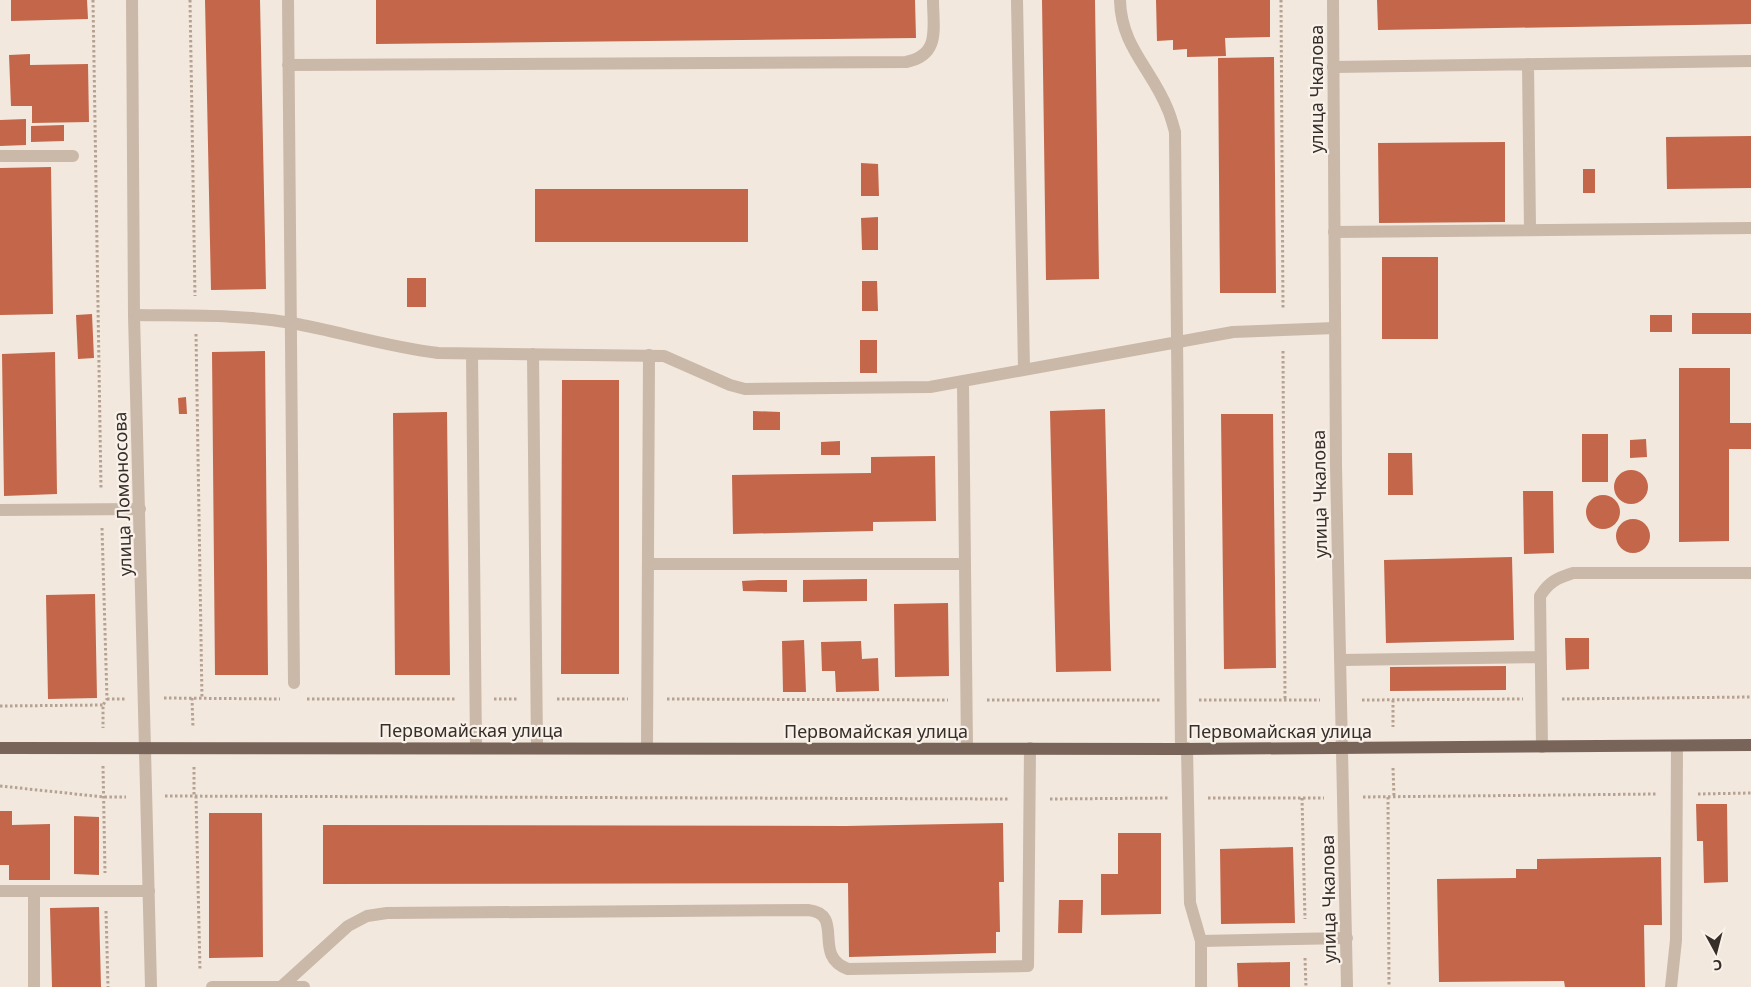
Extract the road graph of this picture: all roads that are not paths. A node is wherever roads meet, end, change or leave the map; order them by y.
1 (132, 0) edge
2 (288, 0) edge
3 (932, 0) edge
4 (1017, 0) edge
5 (1120, 0) edge
6 (1333, 0) edge
7 (1751, 61) edge
8 (1528, 64) junction
9 (288, 65) junction
10 (1333, 67) junction
11 (0, 156) edge
12 (74, 156) dead end
13 (1751, 228) edge
14 (1530, 230) junction
15 (1334, 232) junction
16 (134, 315) junction
17 (291, 323) junction
18 (1335, 328) junction
19 (1178, 342) junction
20 (472, 354) junction
21 (533, 354) junction
22 (649, 355) junction
23 (1024, 369) junction
24 (964, 383) junction
25 (140, 509) junction
26 (0, 510) edge
27 (648, 564) junction
28 (965, 564) junction
29 (1750, 573) dead end
30 (1541, 657) junction
31 (1340, 660) junction
32 (294, 683) dead end
33 (1677, 746) junction
34 (1751, 746) edge
35 (146, 747) junction
36 (1542, 747) junction
37 (0, 748) edge
38 (476, 748) junction
39 (536, 748) junction
40 (646, 748) junction
41 (967, 748) junction
42 (1030, 748) junction
43 (1184, 748) junction
44 (1342, 748) junction
45 (0, 891) edge
46 (34, 891) junction
47 (149, 892) junction
48 (1347, 938) junction
49 (1201, 941) junction
50 (281, 986) edge
51 (34, 987) edge
52 (151, 987) edge
53 (212, 987) edge
54 (304, 987) edge
55 (1202, 987) edge
56 (1347, 987) edge
57 (1671, 987) edge

1 - 16 street, улица Ломоносова
2 - 9 street
3 - 9 street
4 - 23 street
5 - 19 street
6 - 10 street, улица Чкалова
7 - 8 street
8 - 10 street
8 - 14 street
9 - 17 street
10 - 15 street, улица Чкалова
11 - 12 street
13 - 14 street
14 - 15 street
15 - 18 street, улица Чкалова
16 - 17 street
16 - 25 street, улица Ломоносова
17 - 20 street
17 - 32 street
18 - 19 street
18 - 31 street, улица Чкалова
19 - 23 street
19 - 43 street
20 - 21 street
20 - 38 street
21 - 22 street
21 - 39 street
22 - 24 street
22 - 27 street
23 - 24 street
24 - 28 street
25 - 26 street
25 - 35 street, улица Ломоносова
27 - 28 street
27 - 40 street
28 - 41 street
29 - 30 street
30 - 31 street
30 - 36 street
31 - 44 street, улица Чкалова
33 - 34 main road, Первомайская улица
33 - 36 main road, Первомайская улица
33 - 57 street
35 - 37 main road, Первомайская улица
35 - 38 main road, Первомайская улица
35 - 47 street, улица Ломоносова
36 - 44 main road, Первомайская улица
38 - 39 main road, Первомайская улица
39 - 40 main road, Первомайская улица
40 - 41 main road, Первомайская улица
41 - 42 main road, Первомайская улица
42 - 43 main road, Первомайская улица
42 - 50 street
43 - 44 main road, Первомайская улица
43 - 49 street
44 - 48 street, улица Чкалова
45 - 46 street
46 - 47 street
46 - 51 street
47 - 52 street, улица Ломоносова
48 - 49 street
48 - 56 street, улица Чкалова
49 - 55 street
50 - 53 street
50 - 54 street

